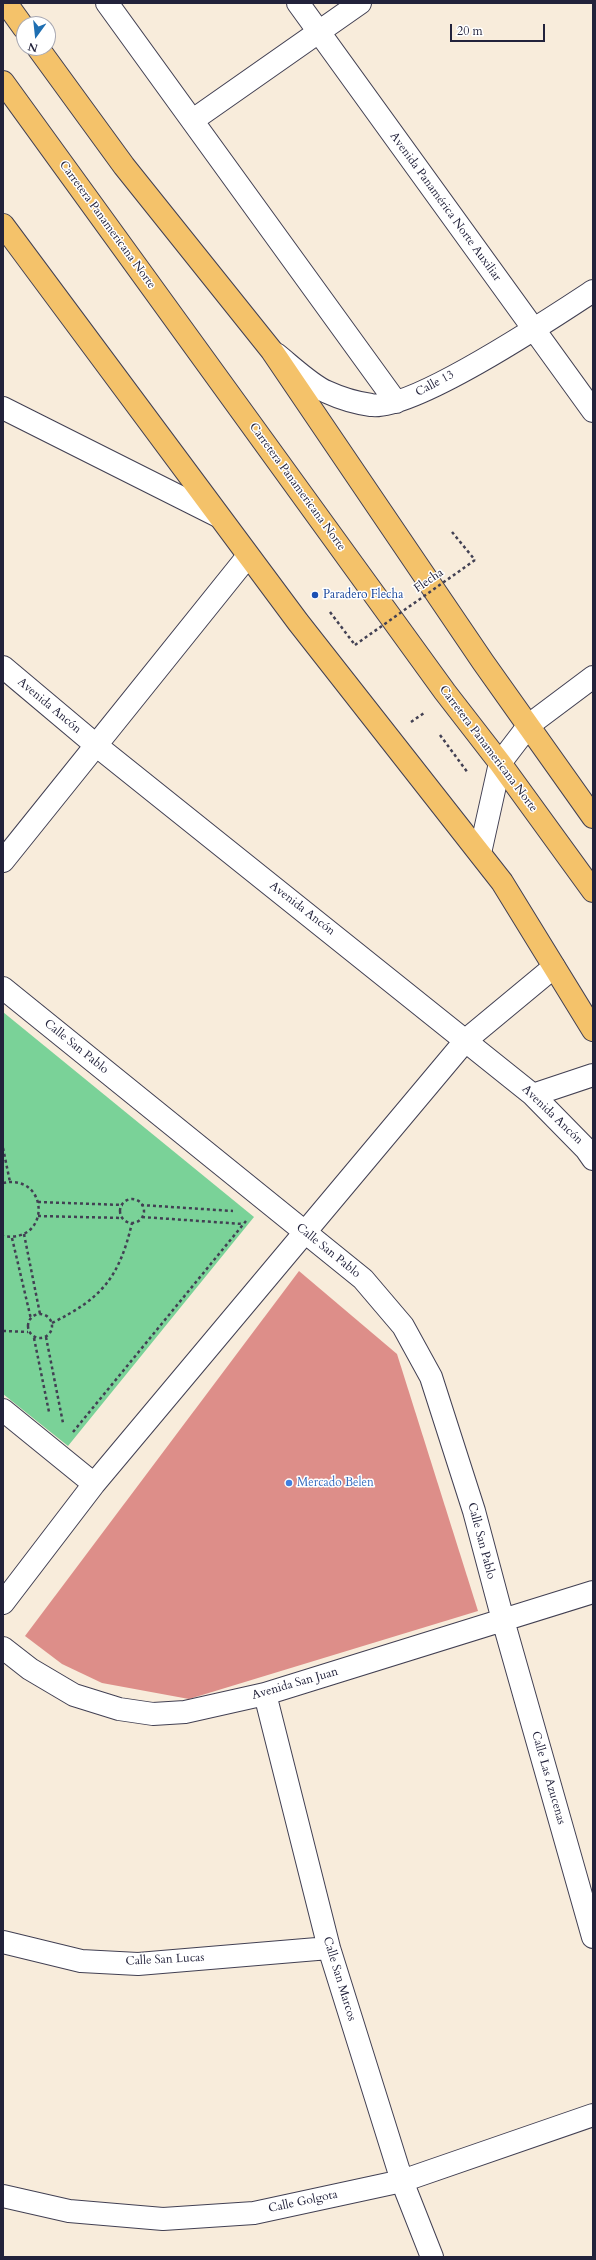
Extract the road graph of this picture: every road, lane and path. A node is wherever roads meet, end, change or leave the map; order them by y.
1 (6, 3) edge
2 (107, 3) edge
3 (298, 3) edge
4 (360, 3) edge
5 (16, 17) edge
6 (319, 32) junction
7 (44, 56) edge
8 (3, 82) edge
9 (193, 120) junction
10 (3, 225) edge
11 (593, 291) edge
12 (534, 330) junction
13 (272, 351) junction
14 (396, 402) junction
15 (3, 408) edge
16 (593, 411) edge
17 (218, 516) junction
18 (452, 532) dead end
19 (248, 556) junction
20 (330, 612) dead end
21 (3, 667) edge
22 (593, 677) edge
23 (424, 712) dead end
24 (428, 718) dead end
25 (529, 725) junction
26 (436, 730) dead end
27 (97, 746) junction
28 (500, 763) junction
29 (471, 777) dead end
30 (593, 817) edge
31 (480, 853) junction
32 (3, 861) edge
33 (593, 891) edge
34 (554, 967) junction
35 (3, 988) edge
36 (593, 1030) edge
37 (466, 1040) junction
38 (593, 1075) edge
39 (533, 1095) junction
40 (3, 1148) edge
41 (593, 1159) edge
42 (10, 1182) junction
43 (3, 1183) edge
44 (38, 1202) junction
45 (123, 1205) junction
46 (142, 1205) junction
47 (240, 1211) dead end
48 (38, 1216) junction
49 (142, 1217) junction
50 (123, 1218) junction
51 (249, 1218) dead end
52 (132, 1223) junction
53 (243, 1224) junction
54 (304, 1232) junction
55 (24, 1234) junction
56 (3, 1236) edge
57 (12, 1238) junction
58 (40, 1314) junction
59 (31, 1319) junction
60 (52, 1323) junction
61 (3, 1331) edge
62 (28, 1332) junction
63 (46, 1337) junction
64 (34, 1338) junction
65 (3, 1410) edge
66 (50, 1414) dead end
67 (64, 1426) dead end
68 (72, 1434) dead end
69 (94, 1484) junction
70 (593, 1592) edge
71 (3, 1603) edge
72 (503, 1620) junction
73 (3, 1648) edge
74 (265, 1694) junction
75 (593, 1937) edge
76 (3, 1942) edge
77 (329, 1948) junction
78 (593, 2115) edge
79 (402, 2181) junction
80 (3, 2196) edge
81 (432, 2257) edge

1 - 5 main road
2 - 9 street
3 - 6 street, Avenida Panamérica Norte Auxiliar
4 - 6 street
6 - 9 street
6 - 12 street, Avenida Panamérica Norte Auxiliar
7 - 13 main road
8 - 28 main road, Carretera Panamericana Norte
9 - 14 street
10 - 17 main road
11 - 12 street, Calle 13
12 - 14 street, Calle 13
12 - 16 street, Avenida Panamérica Norte Auxiliar
13 - 14 street, Calle 13
13 - 25 main road
15 - 17 street
17 - 19 main road
18 - 20 path, Flecha, bridge
19 - 27 street
19 - 31 main road
21 - 27 street, Avenida Ancón
22 - 25 street
23 - 24 path
25 - 28 street
25 - 30 main road
26 - 29 path
27 - 32 street
27 - 37 street, Avenida Ancón
28 - 31 street
28 - 33 main road, Carretera Panamericana Norte
31 - 34 main road
34 - 36 main road
34 - 37 street
35 - 54 street, Calle San Pablo
37 - 39 street, Avenida Ancón
37 - 54 street
38 - 39 street
39 - 41 street, Avenida Ancón
40 - 42 path
42 - 43 path
42 - 44 path
44 - 45 path
44 - 48 path
45 - 46 path
45 - 50 path
46 - 47 path
46 - 49 path
48 - 50 path
48 - 55 path
49 - 52 path
49 - 53 path
50 - 52 path
51 - 53 path
52 - 60 path
53 - 68 path
54 - 69 street
54 - 72 street, Calle San Pablo
55 - 57 path
55 - 58 path
56 - 57 path
57 - 59 path
58 - 59 path
58 - 60 path
59 - 62 path
60 - 63 path
61 - 62 path
62 - 64 path
63 - 64 path
63 - 67 path
64 - 66 path
65 - 69 street
69 - 71 street
70 - 72 street, Avenida San Juan
72 - 74 street, Avenida San Juan
72 - 75 street, Calle Las Azucenas
73 - 74 street, Avenida San Juan
74 - 77 street, Calle San Marcos
76 - 77 street, Calle San Lucas
77 - 79 street, Calle San Marcos
78 - 79 street, Calle Golgota
79 - 80 street, Calle Golgota
79 - 81 street, Calle San Marcos

